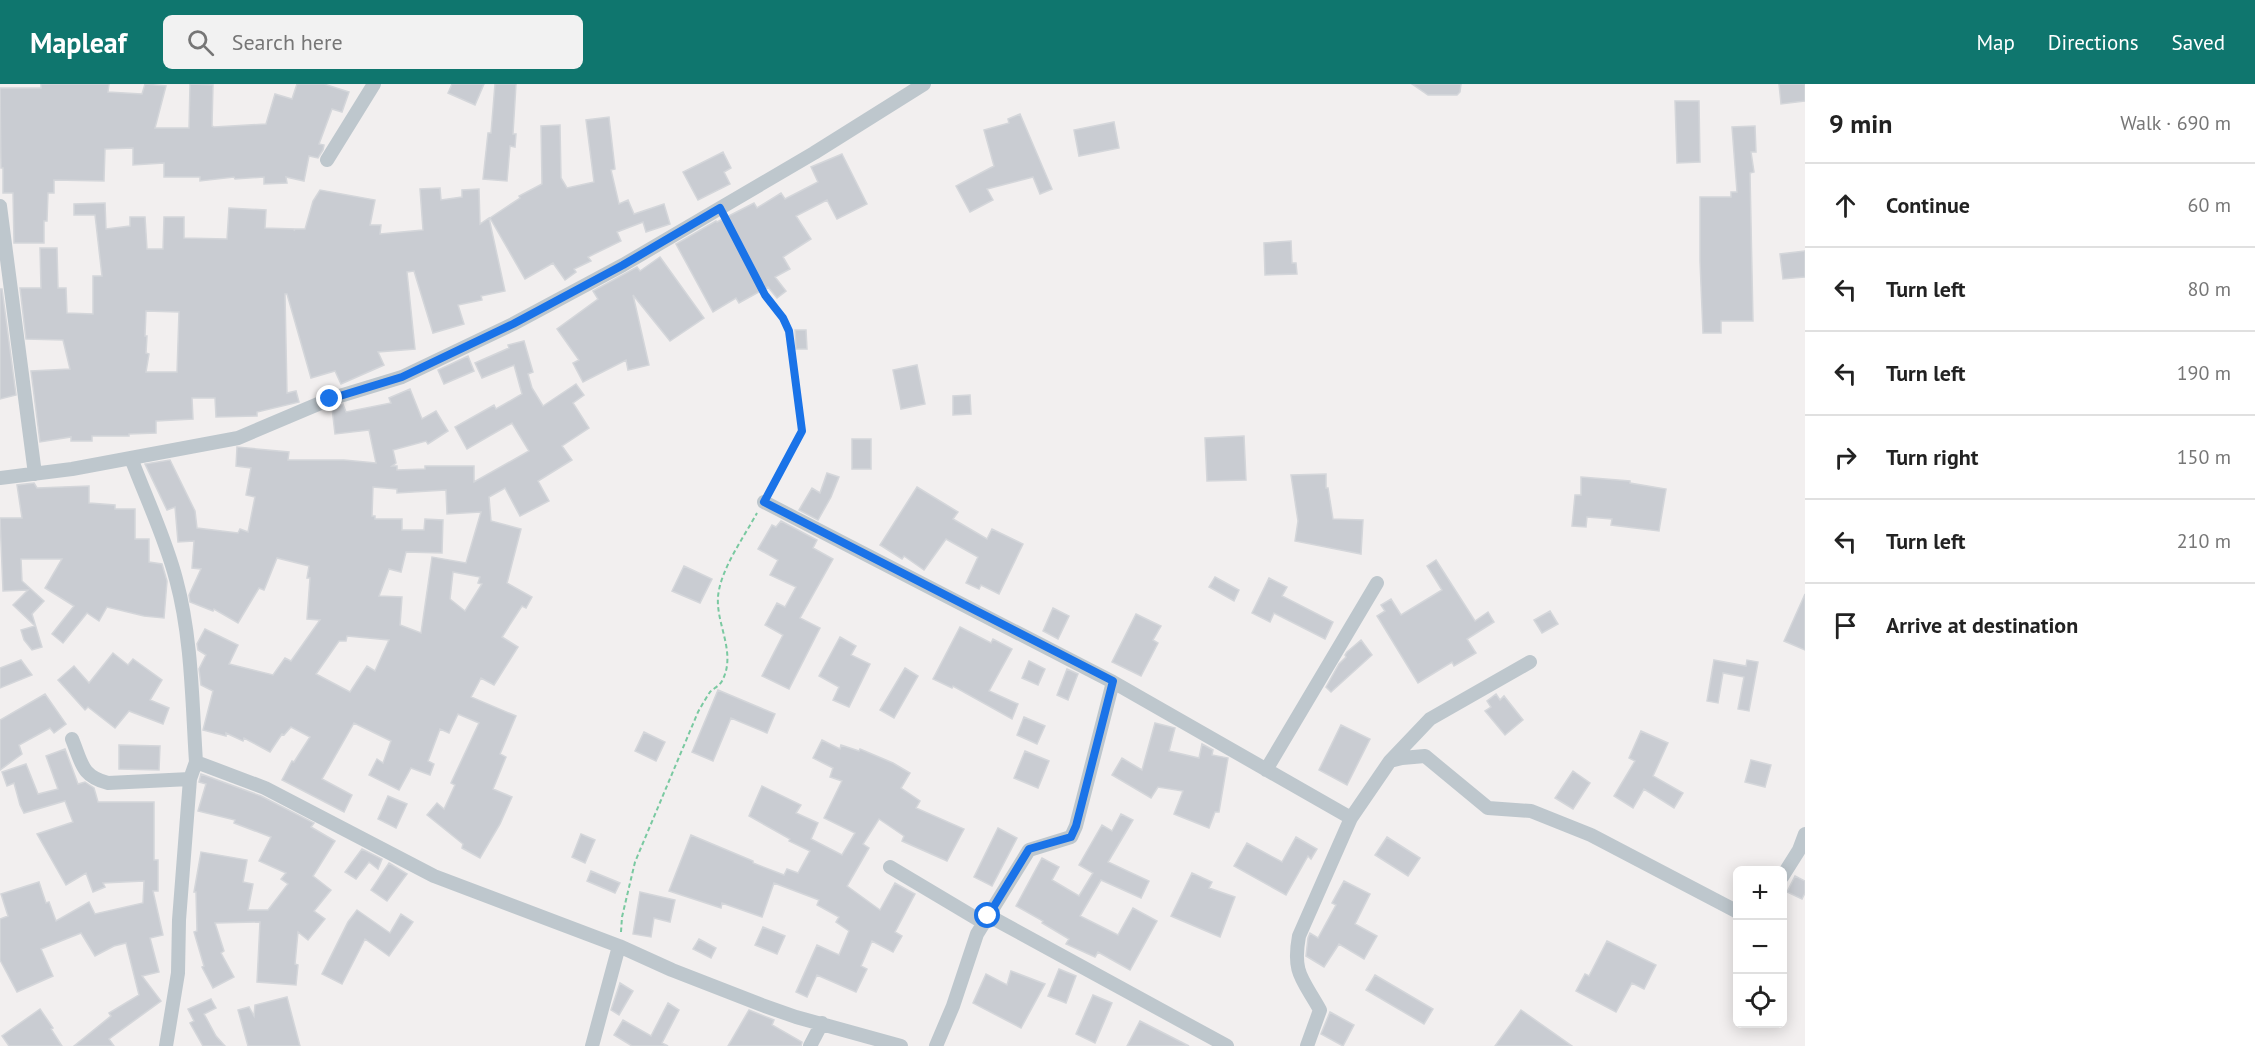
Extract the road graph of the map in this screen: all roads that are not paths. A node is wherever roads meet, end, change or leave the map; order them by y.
1 (375, 84) edge
2 (924, 84) edge
3 (327, 160) dead end
4 (0, 206) edge
5 (4, 266) edge
6 (131, 458) junction
7 (35, 474) junction
8 (0, 478) edge
9 (764, 502) road end
10 (1377, 583) dead end
11 (1530, 662) dead end
12 (1113, 681) junction
13 (72, 740) dead end
14 (1390, 761) junction
15 (196, 762) junction
16 (1266, 770) junction
17 (190, 779) junction
18 (1350, 818) junction
19 (1805, 834) edge
20 (890, 867) dead end
21 (1787, 869) edge
22 (1733, 910) edge
23 (986, 919) junction
24 (620, 946) junction
25 (822, 1023) junction
26 (166, 1046) edge
27 (592, 1046) edge
28 (810, 1046) edge
29 (902, 1046) edge
30 (936, 1046) edge
31 (1227, 1046) edge
32 (1306, 1046) edge

1 - 3 street
2 - 6 street
4 - 5 street
5 - 7 street
6 - 7 street
6 - 15 street
7 - 8 street
9 - 12 street
10 - 16 street
11 - 14 street
12 - 16 street
12 - 23 street
13 - 17 street
14 - 18 street
14 - 22 street
15 - 17 street
15 - 24 street
16 - 18 street
17 - 26 street
18 - 32 street
19 - 21 street
20 - 23 street
23 - 30 street
23 - 31 street
24 - 25 street
24 - 27 street
25 - 28 street
25 - 29 street

